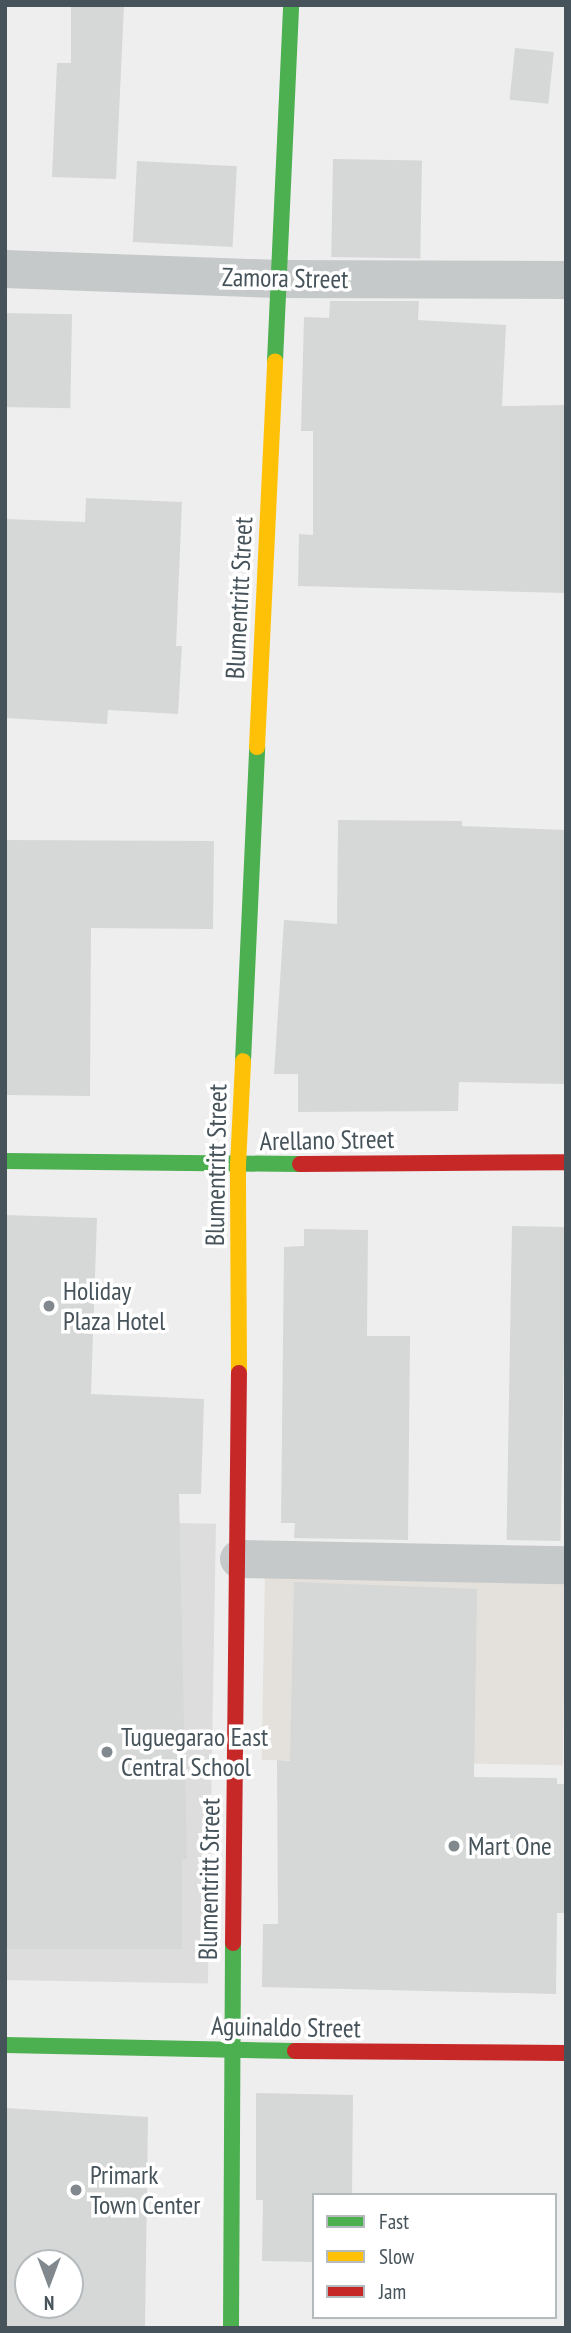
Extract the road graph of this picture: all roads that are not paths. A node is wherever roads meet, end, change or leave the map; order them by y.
1 (291, 5) edge
2 (5, 270) edge
3 (278, 279) junction
4 (566, 280) edge
5 (5, 1161) edge
6 (566, 1162) edge
7 (238, 1166) junction
8 (239, 1559) junction
9 (566, 1564) edge
10 (5, 2045) edge
11 (231, 2051) junction
12 (566, 2053) edge
13 (231, 2328) edge

1 - 3 street, Blumentritt Street
2 - 3 street, Zamora Street
3 - 4 street, Zamora Street
3 - 7 street, Blumentritt Street
5 - 7 street, Arellano Street
6 - 7 street, Arellano Street
7 - 8 street, Blumentritt Street
8 - 9 street
8 - 11 street, Blumentritt Street
10 - 11 street, Aguinaldo Street
11 - 12 street, Aguinaldo Street
11 - 13 street, Blumentritt Street

